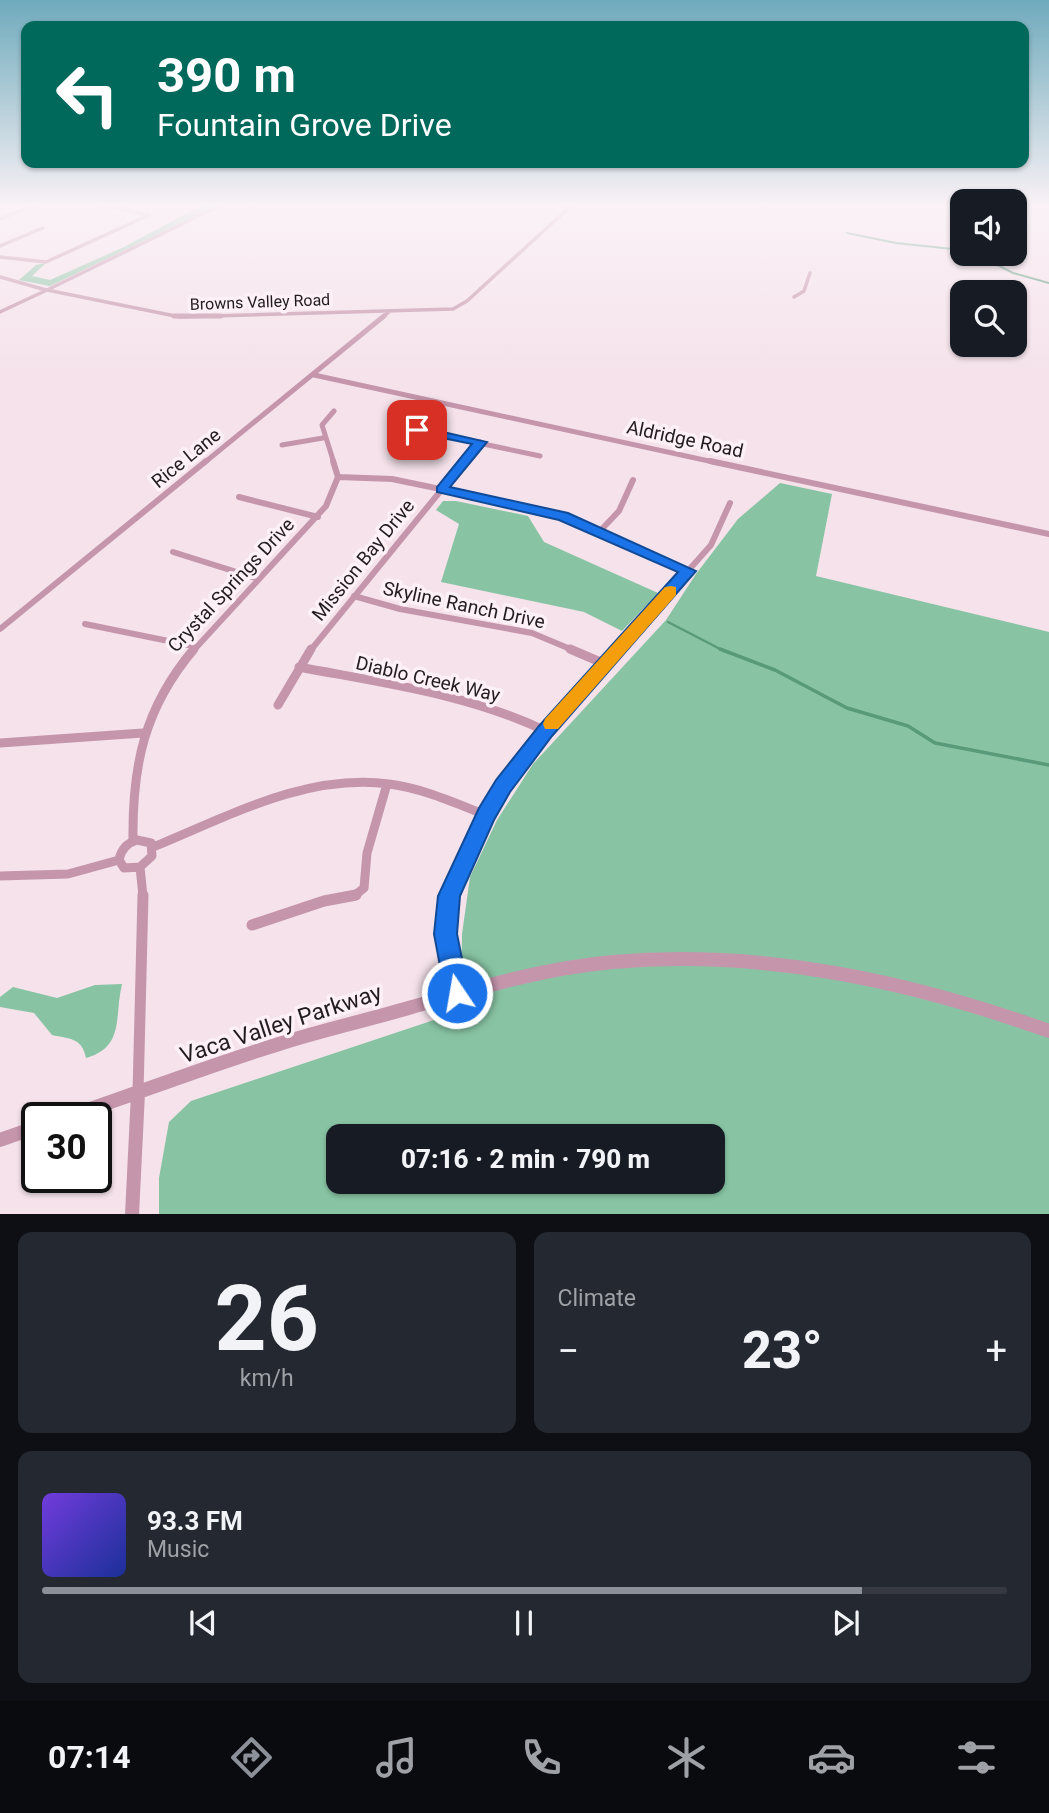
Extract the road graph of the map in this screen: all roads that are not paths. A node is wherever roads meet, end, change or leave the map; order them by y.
1 (105, 262) edge
2 (509, 262) edge
3 (810, 273) dead end
4 (0, 279) edge
5 (47, 290) junction
6 (794, 297) dead end
7 (390, 311) junction
8 (0, 312) edge
9 (314, 375) junction
10 (334, 411) dead end
11 (417, 430) dead end
12 (323, 438) junction
13 (480, 442) junction
14 (282, 445) dead end
15 (540, 456) dead end
16 (338, 477) junction
17 (633, 480) dead end
18 (442, 489) junction
19 (239, 497) dead end
20 (730, 503) dead end
21 (318, 517) junction
22 (600, 531) junction
23 (1049, 534) edge
24 (173, 552) dead end
25 (688, 571) junction
26 (259, 579) junction
27 (354, 596) junction
28 (85, 624) dead end
29 (0, 629) edge
30 (193, 646) junction
31 (605, 664) junction
32 (299, 667) junction
33 (278, 705) dead end
34 (546, 731) junction
35 (143, 733) junction
36 (0, 743) edge
37 (387, 784) junction
38 (486, 815) junction
39 (133, 841) junction
40 (153, 847) junction
41 (118, 860) junction
42 (140, 867) junction
43 (0, 876) edge
44 (252, 925) dead end
45 (457, 993) junction
46 (1049, 1031) edge
47 (138, 1093) junction
48 (111, 1102) edge
49 (21, 1133) edge
50 (0, 1140) edge
51 (132, 1214) edge

1 - 5 street
2 - 7 street, Browns Valley Road
3 - 6 street
4 - 5 street, Browns Valley Road
5 - 7 street, Browns Valley Road
5 - 8 street
7 - 9 street, Rice Lane
9 - 23 street, Aldridge Road
9 - 29 street, Rice Lane
10 - 12 street
11 - 13 street
12 - 14 street
12 - 16 street
13 - 15 street
13 - 18 street, Mission Bay Drive
16 - 18 street
16 - 21 street, Crystal Springs Drive
17 - 22 street
18 - 22 street
18 - 27 street, Mission Bay Drive
19 - 21 street
20 - 25 street
21 - 26 street, Crystal Springs Drive
22 - 25 street
24 - 26 street
25 - 31 street
26 - 30 street, Crystal Springs Drive
27 - 31 street, Skyline Ranch Drive
27 - 32 street, Mission Bay Drive
28 - 30 street
30 - 35 street, Crystal Springs Drive
31 - 34 street
32 - 33 street, Mission Bay Drive
32 - 34 street, Diablo Creek Way
34 - 38 street
35 - 36 street
35 - 39 street, Crystal Springs Drive
37 - 38 street
37 - 40 street
37 - 44 street
38 - 45 street
39 - 40 street
39 - 41 street
40 - 42 street
41 - 42 street
41 - 43 street
42 - 47 street
45 - 46 street, Vaca Valley Parkway
45 - 47 street, Vaca Valley Parkway
47 - 48 street, Vaca Valley Parkway
47 - 51 street
49 - 50 street

